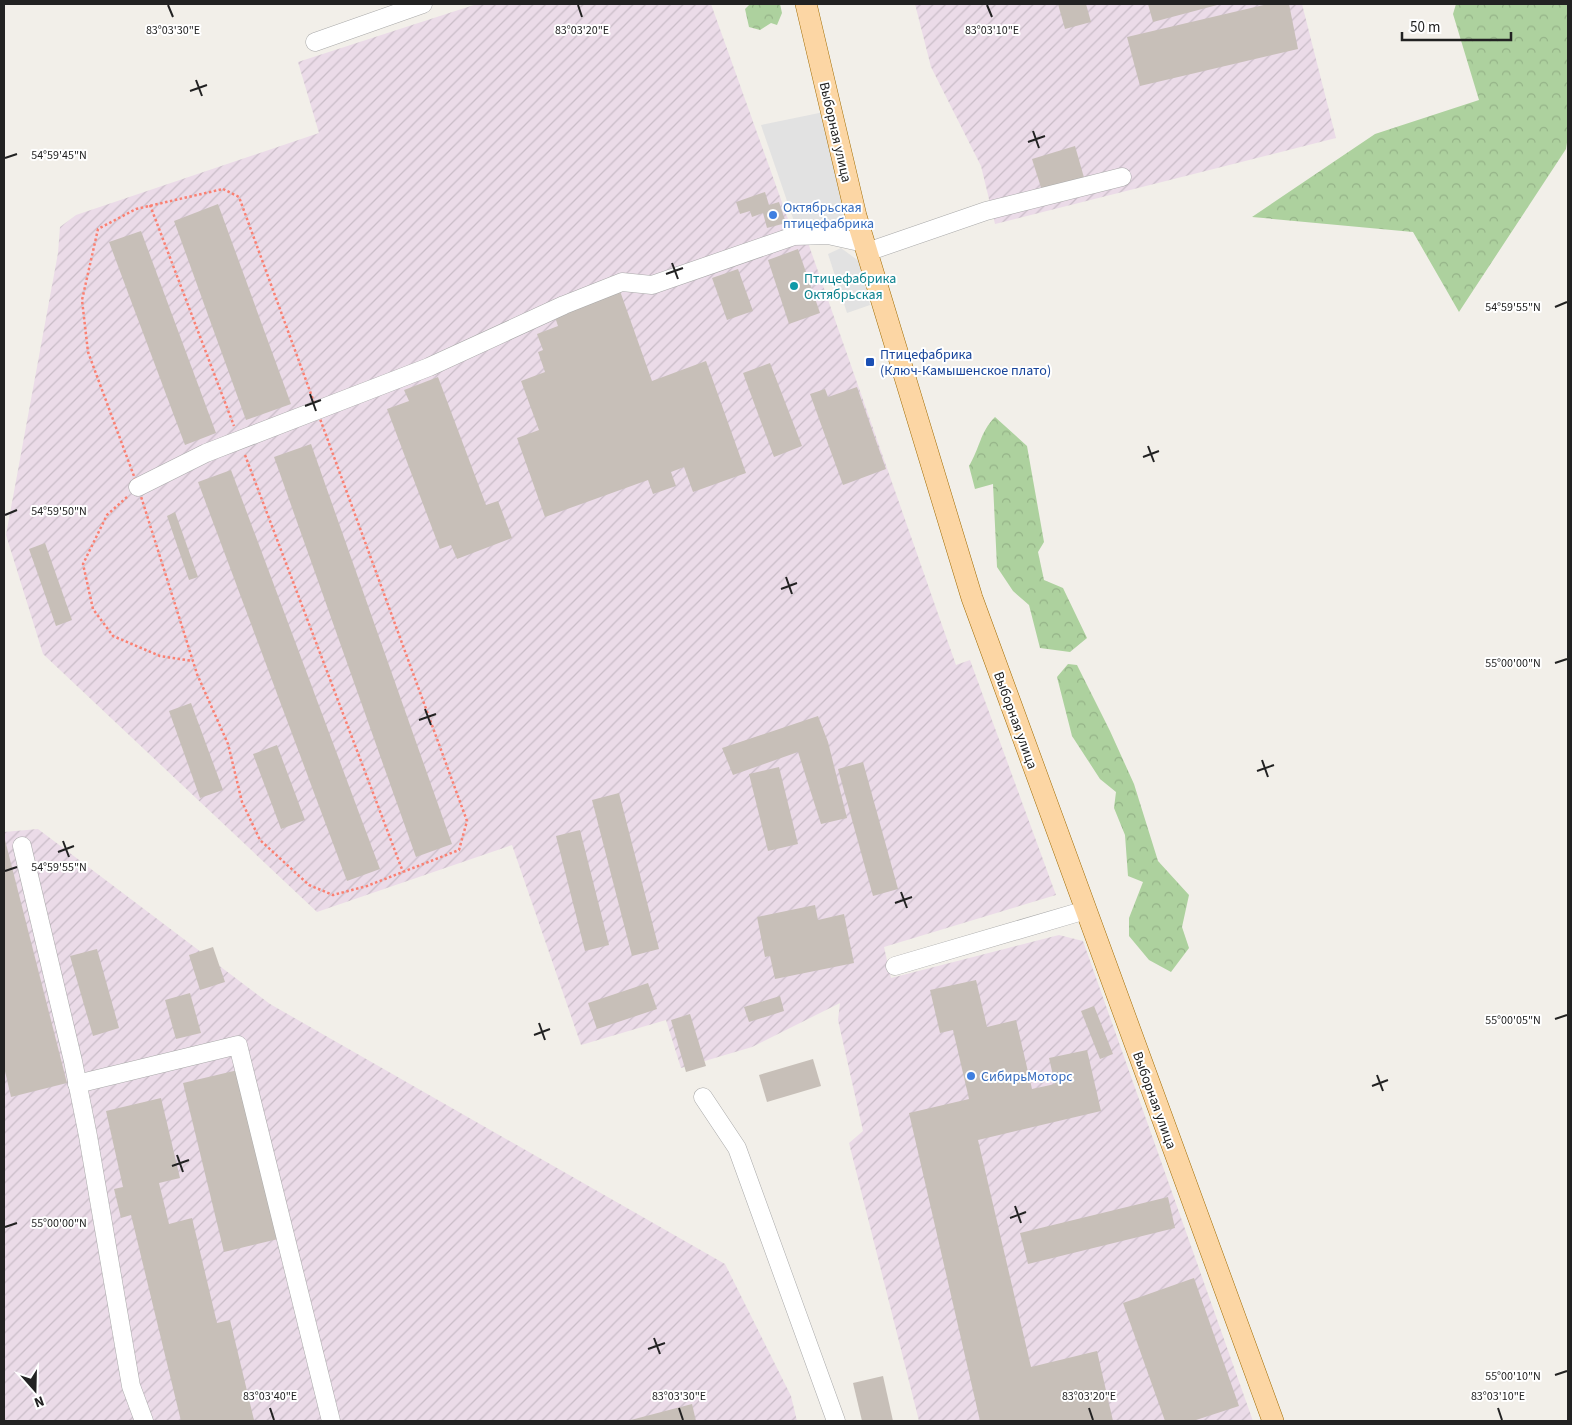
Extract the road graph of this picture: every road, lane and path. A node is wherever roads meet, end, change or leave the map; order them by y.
1 (423, 4) edge
2 (806, 4) edge
3 (315, 42) dead end
4 (1122, 177) dead end
5 (150, 205) junction
6 (866, 248) junction
7 (317, 410) junction
8 (240, 440) junction
9 (138, 486) junction
10 (193, 661) junction
11 (22, 846) dead end
12 (403, 872) junction
13 (1086, 910) junction
14 (895, 966) dead end
15 (77, 1084) junction
16 (703, 1097) dead end
17 (144, 1421) edge
18 (331, 1421) edge
19 (836, 1421) edge
20 (1273, 1421) edge

1 - 3 lane
2 - 6 main road, Выборная улица
4 - 6 lane
5 - 7 path
5 - 8 path
5 - 9 path
6 - 7 lane
6 - 13 main road, Выборная улица
7 - 8 lane
7 - 12 path
8 - 9 lane
8 - 12 path
9 - 10 path
9 - 10 path
10 - 12 path
11 - 15 lane
13 - 14 lane
13 - 20 main road, Выборная улица
15 - 17 lane
15 - 18 lane
16 - 19 lane

